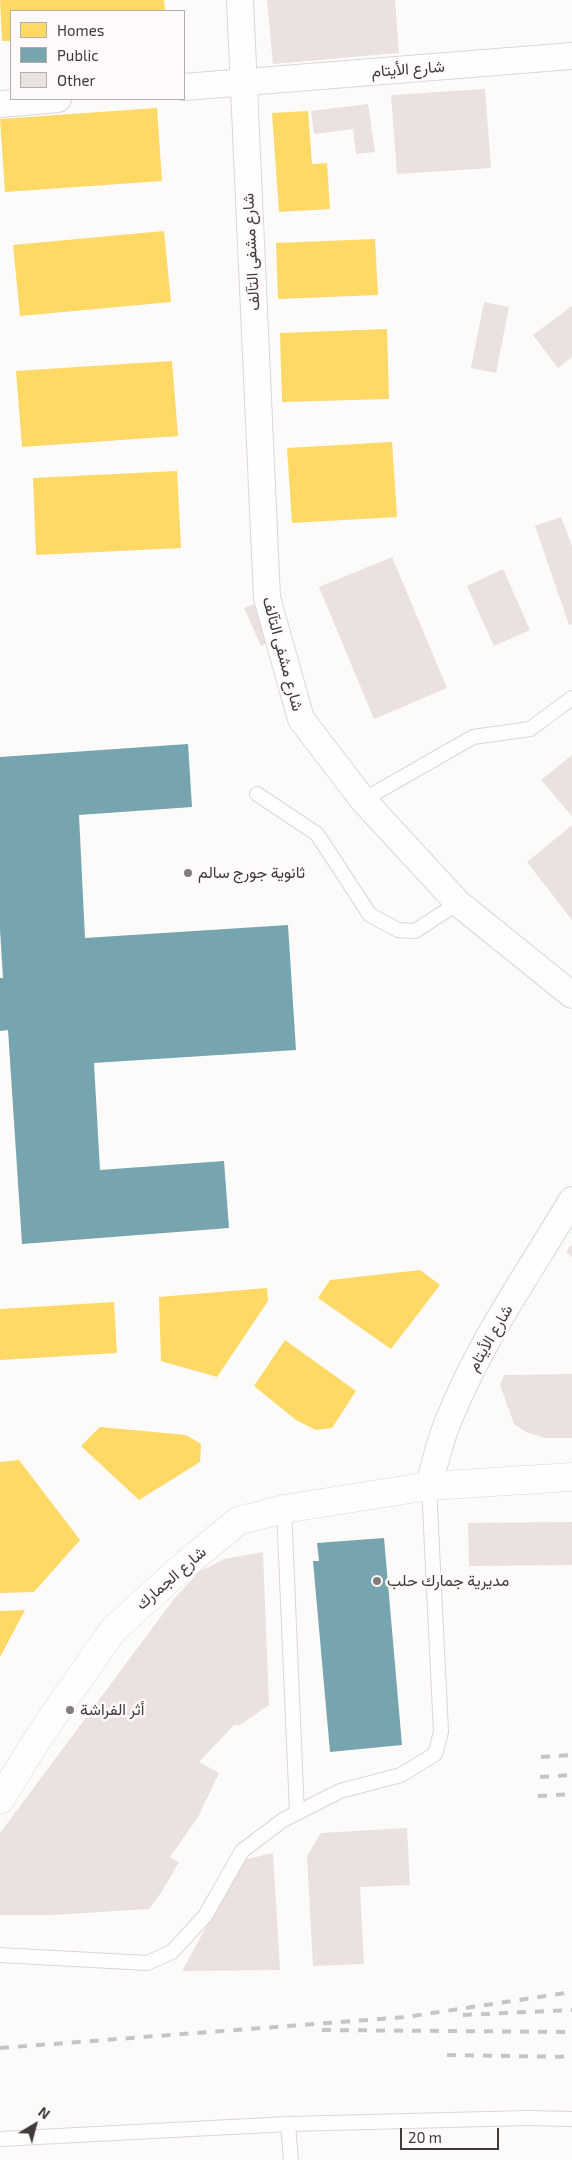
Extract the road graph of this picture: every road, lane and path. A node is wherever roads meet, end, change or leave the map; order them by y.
1 (240, 0) edge
2 (572, 56) edge
3 (244, 81) junction
4 (185, 87) edge
5 (46, 100) edge
6 (0, 104) edge
7 (572, 698) edge
8 (258, 794) dead end
9 (363, 800) junction
10 (458, 903) junction
11 (572, 995) edge
12 (572, 1200) edge
13 (572, 1476) edge
14 (429, 1486) junction
15 (284, 1510) junction
16 (0, 1800) edge
17 (296, 1813) junction
18 (0, 1955) edge
19 (572, 2119) edge
20 (288, 2124) junction
21 (0, 2139) edge
22 (291, 2160) edge

1 - 3 street, شارع مشفى التآلف
2 - 3 street, شارع الأيتام
3 - 4 street
3 - 9 street, شارع مشفى التآلف
5 - 6 street
7 - 9 lane
8 - 10 lane
9 - 10 street, شارع مشفى التآلف
10 - 11 street, شارع مشفى التآلف
12 - 14 street, شارع الأيتام
13 - 14 street, شارع الجمارك
14 - 15 street, شارع الجمارك
14 - 17 lane
15 - 16 street, شارع الجمارك
15 - 17 lane
17 - 18 lane
19 - 20 lane
20 - 21 lane
20 - 22 lane

